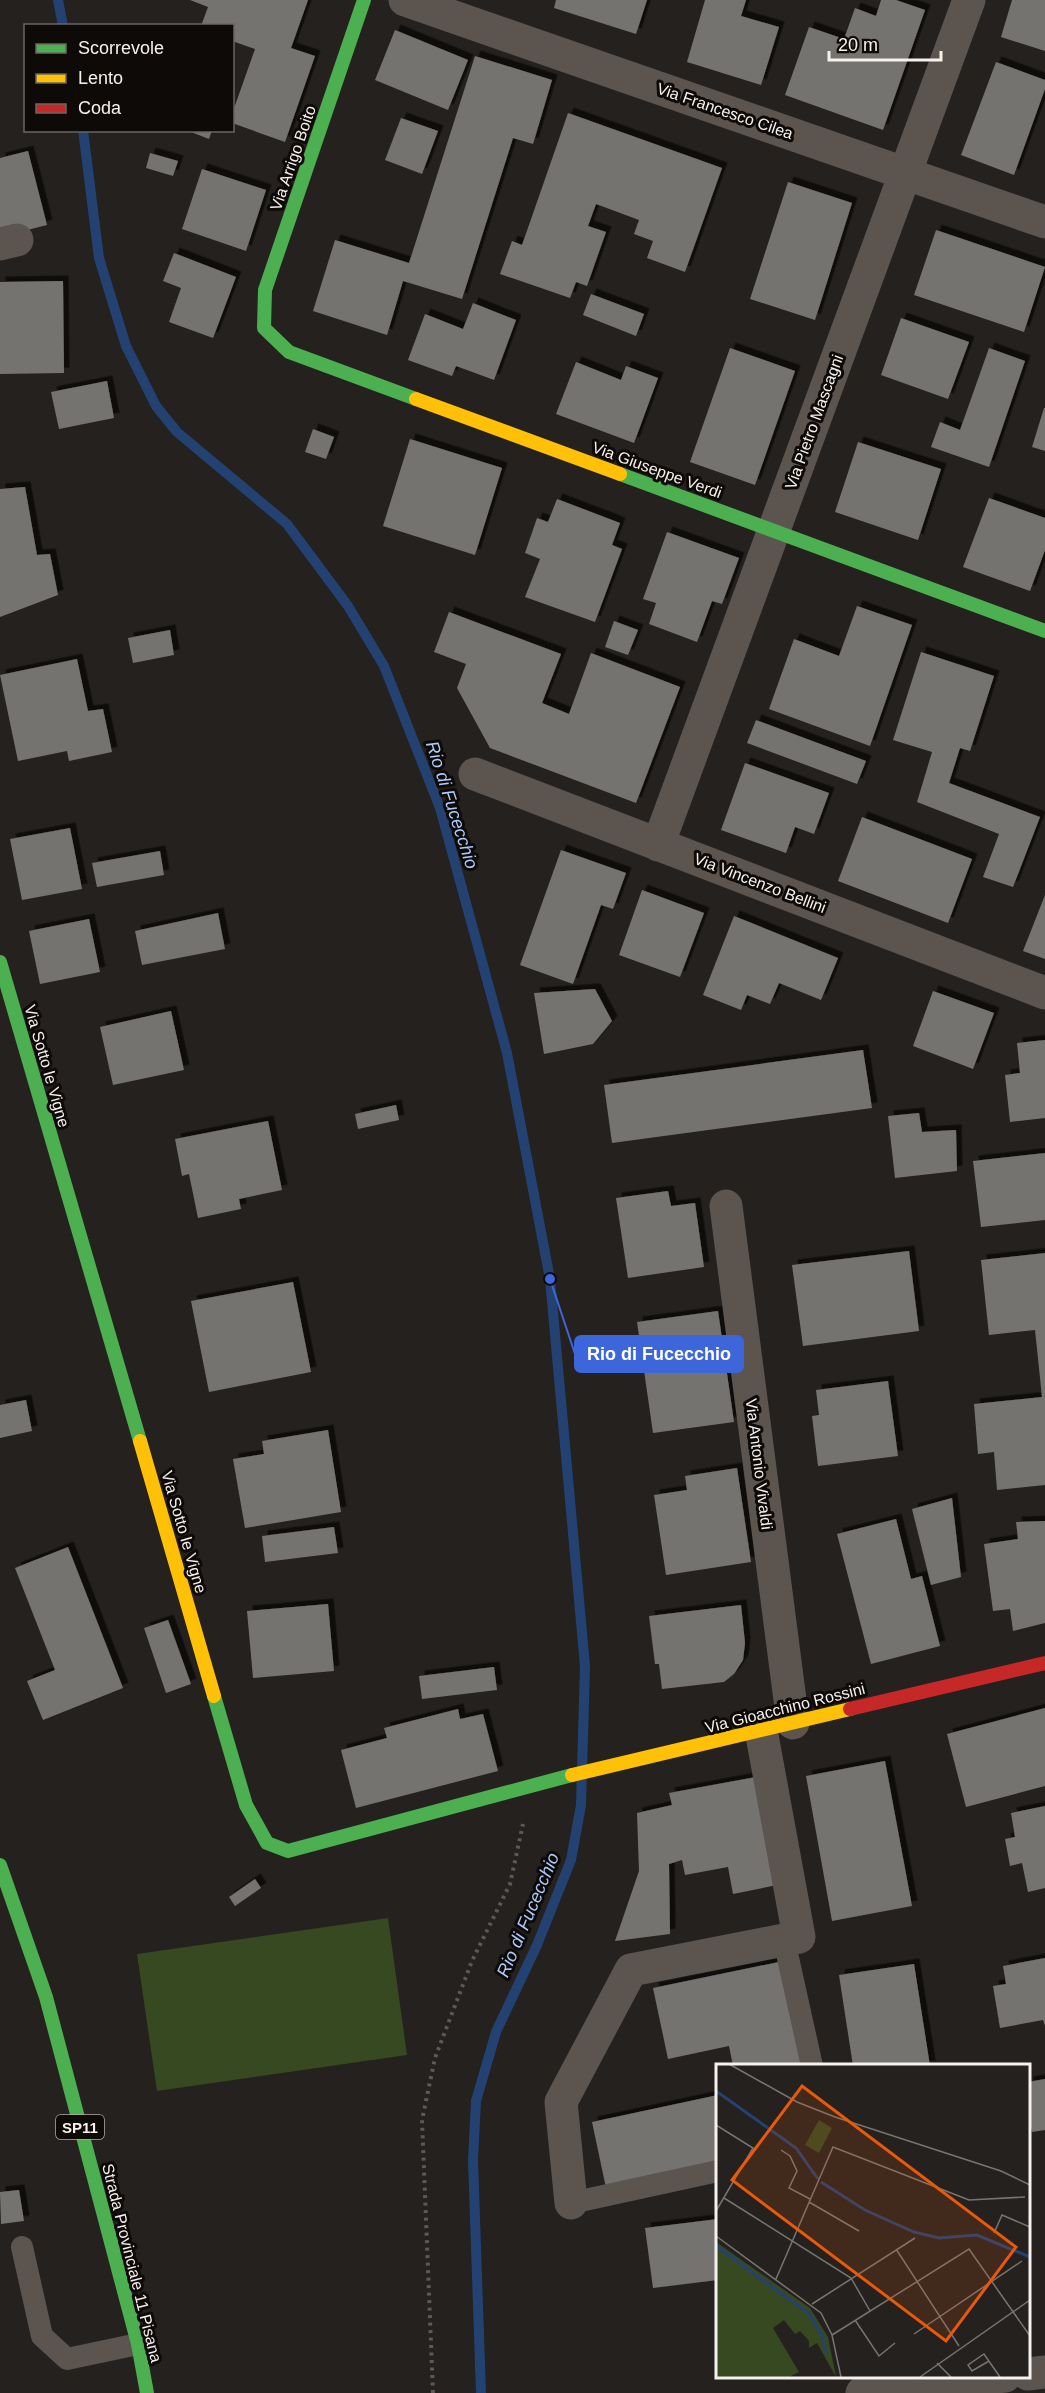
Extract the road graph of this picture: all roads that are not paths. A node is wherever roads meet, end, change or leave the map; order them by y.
1 (364, 0) edge
2 (405, 0) edge
3 (969, 0) edge
4 (906, 174) junction
5 (1045, 222) edge
6 (264, 328) joint
7 (774, 531) junction
8 (1045, 631) edge
9 (474, 774) dead end
10 (658, 844) junction
11 (0, 962) edge
12 (1045, 993) edge
13 (726, 1206) dead end
14 (1045, 1663) edge
15 (793, 1722) junction
16 (761, 1730) junction
17 (532, 1785) joint
18 (0, 1865) edge
19 (784, 1940) junction
20 (812, 2064) edge
21 (716, 2171) edge
22 (571, 2203) joint
23 (22, 2247) dead end
24 (138, 2344) junction
25 (1045, 2372) edge
26 (1030, 2374) edge
27 (988, 2378) edge
28 (147, 2393) edge
29 (862, 2393) edge

1 - 6 street, Via Arrigo Boito
2 - 4 street, Via Francesco Cilea
3 - 4 street, Via Pietro Mascagni
4 - 5 street, Via Francesco Cilea
4 - 7 street, Via Pietro Mascagni
6 - 7 street, Via Giuseppe Verdi
7 - 8 street, Via Giuseppe Verdi
7 - 10 street, Via Pietro Mascagni
9 - 10 street, Via Vincenzo Bellini
10 - 12 street, Via Vincenzo Bellini
11 - 17 street, Via Sotto le Vigne
13 - 15 street, Via Antonio Vivaldi
14 - 15 street, Via Gioacchino Rossini
15 - 16 street, Via Gioacchino Rossini
16 - 17 street, Via Gioacchino Rossini
16 - 19 street
18 - 24 street, Strada Provinciale 11 Pisana / SP11
19 - 20 lane
19 - 22 street
21 - 22 lane
23 - 24 lane
24 - 28 street, Strada Provinciale 11 Pisana / SP11
25 - 26 street
27 - 29 street

